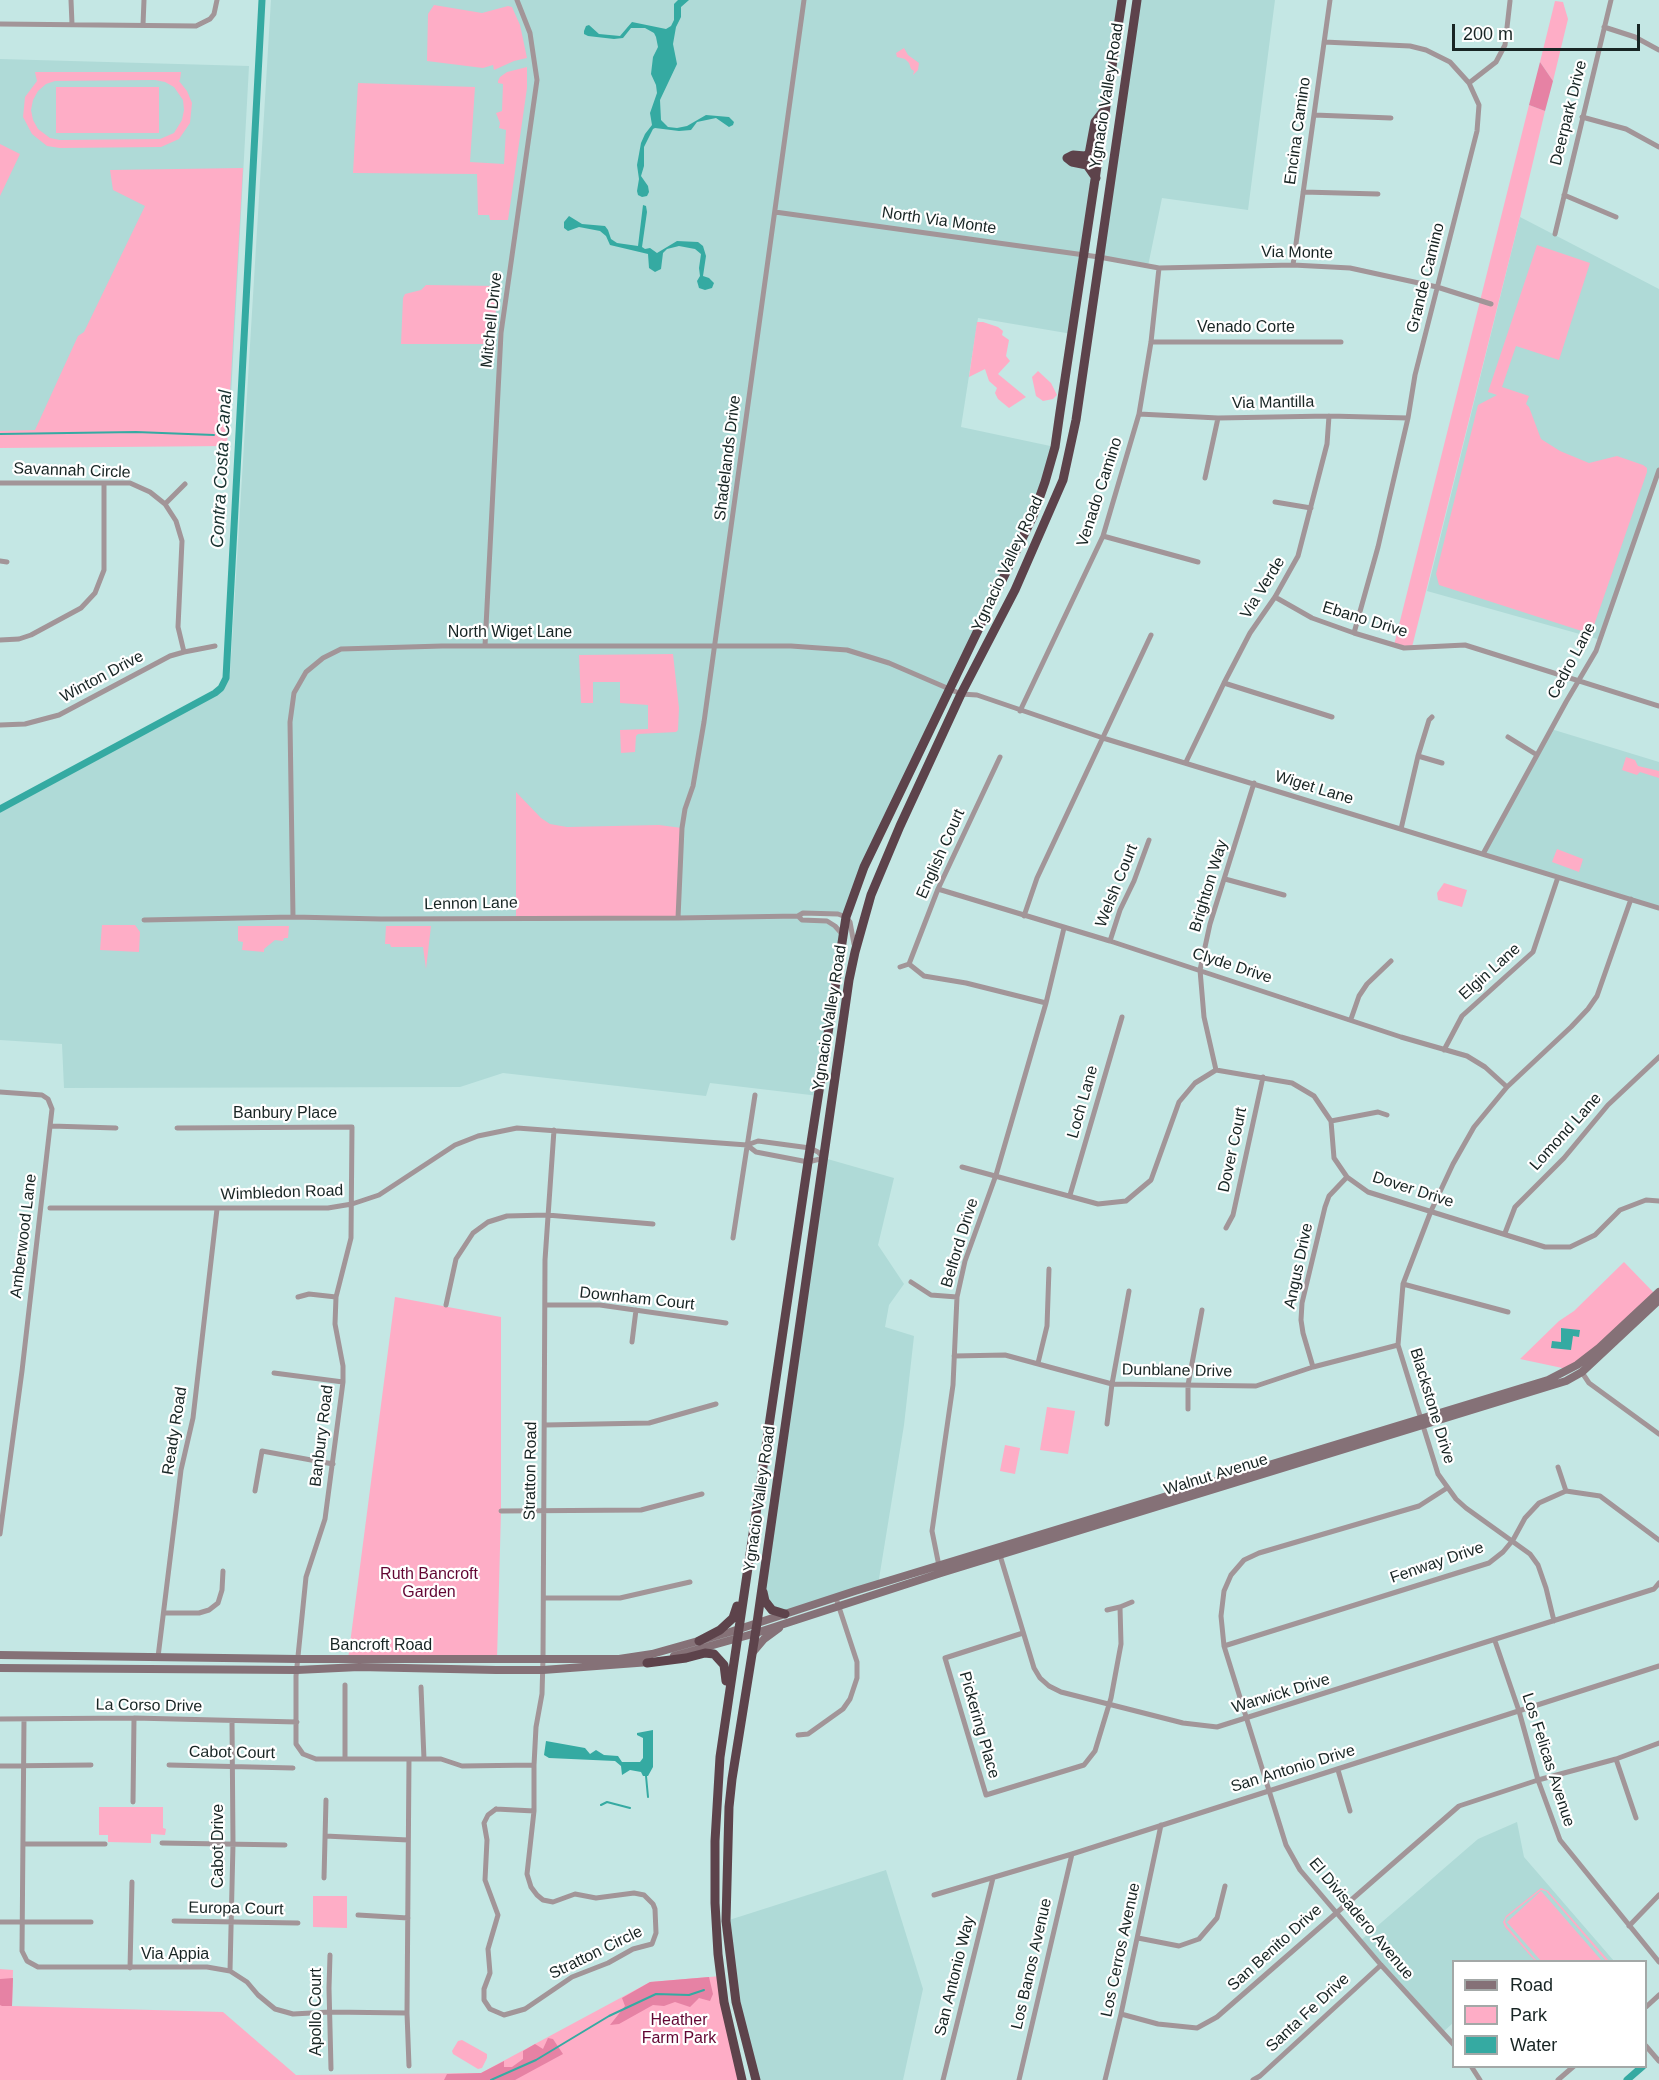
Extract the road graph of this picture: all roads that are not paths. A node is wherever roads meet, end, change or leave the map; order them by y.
1 (71, 0) edge
2 (144, 0) edge
3 (217, 0) edge
4 (517, 0) edge
5 (804, 0) edge
6 (1122, 0) edge
7 (1137, 0) edge
8 (1330, 0) edge
9 (1611, 0) edge
10 (1510, 1) edge
11 (0, 24) edge
12 (72, 24) junction
13 (143, 25) junction
14 (1604, 27) junction
15 (1324, 42) junction
16 (1659, 50) edge
17 (1469, 83) junction
18 (1106, 107) junction
19 (1314, 115) junction
20 (1582, 117) junction
21 (1391, 118) dead end
22 (1659, 147) edge
23 (1096, 178) junction
24 (1303, 192) junction
25 (1378, 194) dead end
26 (1564, 195) junction
27 (775, 212) junction
28 (1616, 217) dead end
29 (1556, 234) dead end
30 (1084, 255) junction
31 (1099, 257) junction
32 (1293, 265) junction
33 (1159, 268) junction
34 (1437, 287) junction
35 (1491, 304) dead end
36 (1151, 342) junction
37 (1341, 342) dead end
38 (1139, 414) junction
39 (1329, 416) junction
40 (1218, 418) junction
41 (1408, 418) junction
42 (1659, 470) edge
43 (1205, 478) dead end
44 (0, 483) edge
45 (104, 483) junction
46 (184, 484) dead end
47 (1656, 488) edge
48 (1275, 502) dead end
49 (165, 504) junction
50 (1311, 508) junction
51 (1103, 536) junction
52 (0, 561) edge
53 (7, 562) dead end
54 (1198, 562) dead end
55 (1275, 597) junction
56 (1354, 633) junction
57 (1151, 635) dead end
58 (0, 640) edge
59 (215, 646) dead end
60 (485, 646) junction
61 (715, 646) junction
62 (184, 652) junction
63 (1578, 681) junction
64 (1224, 683) junction
65 (950, 689) junction
66 (961, 694) junction
67 (1659, 706) edge
68 (1020, 711) junction
69 (1332, 717) dead end
70 (1432, 717) dead end
71 (0, 725) edge
72 (1508, 737) dead end
73 (1103, 738) junction
74 (1537, 755) junction
75 (1419, 756) junction
76 (1000, 757) dead end
77 (1186, 762) junction
78 (1442, 763) dead end
79 (1254, 783) junction
80 (1401, 829) junction
81 (1149, 840) dead end
82 (1483, 854) junction
83 (1558, 877) junction
84 (1225, 879) junction
85 (938, 890) junction
86 (1284, 895) dead end
87 (1631, 899) junction
88 (1659, 908) edge
89 (798, 916) junction
90 (1024, 916) junction
91 (292, 917) junction
92 (846, 917) junction
93 (678, 918) junction
94 (144, 920) dead end
95 (1064, 928) junction
96 (843, 935) junction
97 (1110, 941) junction
98 (855, 952) junction
99 (1391, 962) dead end
100 (909, 964) junction
101 (900, 967) dead end
102 (1200, 970) junction
103 (1046, 1003) junction
104 (1122, 1017) dead end
105 (1351, 1019) junction
106 (1444, 1050) junction
107 (1659, 1057) edge
108 (1216, 1070) junction
109 (1263, 1077) junction
110 (1507, 1087) junction
111 (0, 1092) edge
112 (755, 1095) dead end
113 (1387, 1115) dead end
114 (1331, 1121) junction
115 (51, 1126) junction
116 (116, 1128) dead end
117 (177, 1128) dead end
118 (554, 1130) junction
119 (747, 1145) junction
120 (794, 1146) junction
121 (810, 1148) junction
122 (792, 1158) junction
123 (824, 1158) junction
124 (808, 1162) junction
125 (962, 1167) dead end
126 (996, 1175) junction
127 (1347, 1177) junction
128 (1070, 1195) junction
129 (1659, 1201) edge
130 (352, 1204) junction
131 (50, 1208) dead end
132 (217, 1209) junction
133 (1431, 1211) junction
134 (547, 1215) junction
135 (653, 1224) dead end
136 (1226, 1228) dead end
137 (1504, 1233) junction
138 (733, 1238) dead end
139 (1049, 1269) dead end
140 (912, 1282) dead end
141 (1403, 1284) junction
142 (1129, 1291) dead end
143 (1659, 1292) edge
144 (298, 1297) dead end
145 (336, 1297) junction
146 (957, 1297) junction
147 (1659, 1300) edge
148 (446, 1305) dead end
149 (545, 1305) junction
150 (636, 1310) junction
151 (1202, 1310) dead end
152 (1508, 1312) dead end
153 (726, 1323) dead end
154 (632, 1342) dead end
155 (1398, 1345) junction
156 (954, 1356) junction
157 (1038, 1363) junction
158 (1313, 1367) junction
159 (1579, 1369) junction
160 (274, 1373) dead end
161 (343, 1382) junction
162 (1112, 1384) junction
163 (1188, 1385) junction
164 (716, 1404) dead end
165 (1188, 1409) dead end
166 (1422, 1421) junction
167 (1107, 1424) dead end
168 (545, 1425) junction
169 (1659, 1434) edge
170 (333, 1464) junction
171 (1558, 1467) dead end
172 (1447, 1488) junction
173 (255, 1491) dead end
174 (1566, 1491) junction
175 (702, 1494) dead end
176 (501, 1511) dead end
177 (544, 1511) junction
178 (0, 1534) edge
179 (1513, 1540) junction
180 (1659, 1540) edge
181 (999, 1552) junction
182 (940, 1570) junction
183 (223, 1571) dead end
184 (747, 1572) junction
185 (690, 1582) dead end
186 (1659, 1584) edge
187 (762, 1589) junction
188 (544, 1598) junction
189 (836, 1598) junction
190 (1132, 1602) dead end
191 (839, 1607) junction
192 (1120, 1608) junction
193 (1107, 1610) dead end
194 (165, 1613) junction
195 (785, 1614) junction
196 (1554, 1621) junction
197 (784, 1624) junction
198 (757, 1628) junction
199 (737, 1634) junction
200 (1023, 1634) junction
201 (699, 1641) junction
202 (1495, 1641) junction
203 (1224, 1646) junction
204 (752, 1653) junction
205 (0, 1655) edge
206 (159, 1657) junction
207 (298, 1659) junction
208 (543, 1659) junction
209 (647, 1663) junction
210 (1659, 1666) edge
211 (0, 1668) edge
212 (297, 1670) junction
213 (543, 1670) junction
214 (345, 1685) dead end
215 (421, 1688) dead end
216 (1110, 1703) junction
217 (1519, 1711) junction
218 (726, 1717) junction
219 (134, 1718) junction
220 (0, 1719) edge
221 (24, 1719) junction
222 (1247, 1719) junction
223 (232, 1721) junction
224 (297, 1722) junction
225 (798, 1735) dead end
226 (1659, 1743) edge
227 (345, 1759) junction
228 (408, 1759) junction
229 (424, 1759) junction
230 (1616, 1759) junction
231 (92, 1765) dead end
232 (169, 1765) dead end
233 (534, 1765) junction
234 (0, 1766) edge
235 (23, 1766) junction
236 (232, 1766) junction
237 (293, 1768) dead end
238 (1338, 1770) junction
239 (1538, 1780) junction
240 (1270, 1790) junction
241 (326, 1800) dead end
242 (133, 1802) dead end
243 (1350, 1811) dead end
244 (534, 1812) junction
245 (1636, 1818) dead end
246 (1161, 1825) junction
247 (325, 1836) junction
248 (408, 1840) junction
249 (162, 1843) dead end
250 (23, 1844) junction
251 (105, 1844) dead end
252 (233, 1844) junction
253 (285, 1845) dead end
254 (1072, 1854) junction
255 (324, 1878) dead end
256 (993, 1878) junction
257 (132, 1882) dead end
258 (1225, 1886) dead end
259 (934, 1895) dead end
260 (1659, 1895) edge
261 (1335, 1912) junction
262 (358, 1915) dead end
263 (408, 1918) junction
264 (174, 1921) dead end
265 (0, 1922) edge
266 (22, 1922) junction
267 (91, 1922) dead end
268 (232, 1922) junction
269 (298, 1923) dead end
270 (1629, 1926) junction
271 (1138, 1938) junction
272 (330, 1955) dead end
273 (1659, 1962) edge
274 (1381, 1965) junction
275 (130, 1968) junction
276 (230, 1971) junction
277 (1659, 1995) edge
278 (725, 2005) junction
279 (1647, 2006) edge
280 (330, 2012) junction
281 (407, 2013) junction
282 (1121, 2014) junction
283 (745, 2040) junction
284 (1452, 2043) edge
285 (1647, 2047) edge
286 (1659, 2061) edge
287 (409, 2066) dead end
288 (1573, 2068) edge
289 (331, 2069) dead end
290 (742, 2080) edge
291 (756, 2080) edge
292 (943, 2080) edge
293 (1019, 2080) edge
294 (1105, 2080) edge
295 (1253, 2080) edge
296 (1558, 2080) edge

1 - 12 street
2 - 13 street
3 - 13 street
4 - 60 street, Mitchell Drive
5 - 27 street, Shadelands Drive
6 - 18 highway, Ygnacio Valley Road
7 - 31 highway, Ygnacio Valley Road
8 - 15 street, Encina Camino
9 - 14 street, Deerpark Drive
10 - 17 street
11 - 12 street
12 - 13 street
14 - 16 street
14 - 20 street, Deerpark Drive
15 - 17 street, Grande Camino
15 - 19 street, Encina Camino
17 - 34 street, Grande Camino
18 - 23 highway, Ygnacio Valley Road
18 - 23 highway
19 - 21 street
19 - 24 street, Encina Camino
20 - 22 street
20 - 26 street, Deerpark Drive
23 - 30 highway, Ygnacio Valley Road
24 - 25 street
24 - 32 street, Encina Camino
26 - 28 street
26 - 29 street, Deerpark Drive
27 - 30 street, North Via Monte
27 - 61 street, Shadelands Drive
30 - 31 street, North Via Monte
30 - 65 highway, Ygnacio Valley Road
31 - 33 street, Via Monte
31 - 66 highway, Ygnacio Valley Road
32 - 33 street, Via Monte
32 - 34 street, Via Monte
33 - 36 street, Venado Camino
34 - 35 street, Via Monte
34 - 41 street, Grande Camino
36 - 37 street, Venado Corte
36 - 38 street, Venado Camino
38 - 40 street, Via Mantilla
38 - 51 street, Venado Camino
39 - 40 street, Via Mantilla
39 - 41 street, Via Mantilla
39 - 50 street, Via Verde
40 - 43 street
41 - 56 street, Grande Camino
42 - 47 street, Cedro Lane
44 - 45 street, Savannah Circle
45 - 49 street, Savannah Circle
45 - 58 street
46 - 49 street
47 - 63 street, Cedro Lane
48 - 50 street
49 - 62 street, Savannah Circle
50 - 55 street, Via Verde
51 - 54 street
51 - 68 street, Venado Camino
52 - 53 street
55 - 56 street, Ebano Drive
55 - 64 street, Via Verde
56 - 63 street, Ebano Drive
57 - 73 street
59 - 62 street, Winton Drive
60 - 61 street, North Wiget Lane
60 - 91 street, North Wiget Lane
61 - 65 street, North Wiget Lane
61 - 93 street, Shadelands Drive
62 - 71 street, Winton Drive
63 - 67 street, Ebano Drive
63 - 74 street, Cedro Lane
64 - 69 street
64 - 77 street, Via Verde
65 - 66 street, North Wiget Lane
65 - 92 highway, Ygnacio Valley Road
66 - 68 street, Wiget Lane
66 - 98 highway, Ygnacio Valley Road
68 - 73 street, Wiget Lane
70 - 75 street
72 - 74 street
73 - 77 street, Wiget Lane
73 - 90 street
74 - 82 street, Cedro Lane
75 - 78 street
75 - 80 street
76 - 85 street, English Court
77 - 79 street, Wiget Lane
79 - 80 street, Wiget Lane
79 - 84 street, Brighton Way
80 - 82 street, Wiget Lane
81 - 97 street, Welsh Court
82 - 83 street, Wiget Lane
83 - 87 street, Wiget Lane
83 - 106 street, Elgin Lane
84 - 86 street
84 - 102 street, Brighton Way
85 - 90 street, Clyde Drive
85 - 100 street, English Court
87 - 88 street, Wiget Lane
87 - 110 street, Blackstone Drive
89 - 92 street, Lennon Lane
89 - 93 street, Lennon Lane
89 - 96 street, Lennon Lane
90 - 95 street, Clyde Drive
91 - 93 street, Lennon Lane
91 - 94 street, Lennon Lane
92 - 96 highway, Ygnacio Valley Road
92 - 98 street
95 - 97 street, Clyde Drive
95 - 103 street, Belford Drive
96 - 121 highway, Ygnacio Valley Road
97 - 102 street, Clyde Drive
98 - 123 highway, Ygnacio Valley Road
99 - 105 street
100 - 101 street
100 - 103 street
102 - 105 street, Clyde Drive
102 - 108 street, Brighton Way
103 - 126 street, Belford Drive
104 - 128 street, Loch Lane
105 - 106 street, Clyde Drive
106 - 110 street, Clyde Drive
107 - 137 street, Lomond Lane
108 - 109 street, Dover Drive
108 - 128 street
109 - 114 street, Dover Drive
109 - 136 street, Dover Court
110 - 133 street, Blackstone Drive
111 - 115 street, Amberwood Lane
112 - 119 street
113 - 114 street
114 - 127 street, Dover Drive
115 - 116 street
115 - 178 street, Amberwood Lane
117 - 130 street, Banbury Place
118 - 119 street, Wimbledon Road
118 - 130 street, Wimbledon Road
118 - 134 street, Stratton Road
119 - 120 street, Wimbledon Road
119 - 122 street, Wimbledon Road
119 - 138 street
120 - 121 street, Wimbledon Road
120 - 122 street
121 - 123 street, Wimbledon Road
121 - 124 highway, Ygnacio Valley Road
122 - 124 street, Wimbledon Road
123 - 124 street, Wimbledon Road
123 - 187 highway, Ygnacio Valley Road
124 - 184 highway, Ygnacio Valley Road
125 - 126 street
126 - 128 street
126 - 146 street, Belford Drive
127 - 133 street, Dover Drive
127 - 158 street, Angus Drive
129 - 137 street, Dover Drive
130 - 132 street, Wimbledon Road
130 - 145 street, Banbury Road
131 - 132 street, Wimbledon Road
132 - 194 street, Ready Road
133 - 137 street, Dover Drive
133 - 141 street, Blackstone Drive
134 - 135 street
134 - 148 street
134 - 149 street, Stratton Road
139 - 157 street
140 - 146 street
141 - 152 street
141 - 155 street, Blackstone Drive
142 - 162 street
143 - 159 main road, Walnut Avenue
144 - 145 street
145 - 161 street, Banbury Road
146 - 156 street, Belford Drive
147 - 159 main road, Walnut Avenue
149 - 150 street, Downham Court
149 - 168 street, Stratton Road
150 - 153 street, Downham Court
150 - 154 street
151 - 163 street
155 - 158 street, Dunblane Drive
155 - 166 street, Blackstone Drive
156 - 157 street, Dunblane Drive
156 - 182 street, Belford Drive
157 - 162 street, Dunblane Drive
158 - 163 street, Dunblane Drive
159 - 166 main road, Walnut Avenue
159 - 169 street
160 - 161 street
161 - 170 street, Banbury Road
162 - 163 street, Dunblane Drive
162 - 167 street
163 - 165 street
164 - 168 street
166 - 172 street, Blackstone Drive
166 - 181 main road, Walnut Avenue
168 - 177 street, Stratton Road
170 - 173 street
170 - 207 street, Banbury Road
171 - 174 street
172 - 179 street, Blackstone Drive
172 - 203 street, El Divisadero Avenue
174 - 179 street, Fenway Drive
174 - 180 street
175 - 177 street
176 - 177 street
177 - 188 street, Stratton Road
179 - 196 street, Blackstone Drive
179 - 203 street, Fenway Drive
181 - 182 main road, Walnut Avenue
181 - 200 street, Warwick Drive
182 - 189 main road, Walnut Avenue
182 - 191 main road, Walnut Avenue
183 - 194 street
184 - 199 highway, Ygnacio Valley Road
184 - 201 highway
185 - 188 street
186 - 196 street, Warwick Drive
187 - 195 highway
187 - 198 highway, Ygnacio Valley Road
188 - 208 street, Stratton Road
189 - 191 street
189 - 195 main road, Walnut Avenue
190 - 192 street
191 - 197 main road, Walnut Avenue
191 - 225 street
192 - 193 street
192 - 216 street, Pickering Place
194 - 206 street, Ready Road
195 - 198 main road, Walnut Avenue
196 - 202 street, Warwick Drive
197 - 198 main road, Walnut Avenue
197 - 204 main road
198 - 199 main road, Bancroft Road
198 - 204 highway, Ygnacio Valley Road
199 - 201 main road, Bancroft Road
199 - 209 main road, Bancroft Road
199 - 218 highway, Ygnacio Valley Road
200 - 216 street, Warwick Drive
200 - 216 street, Pickering Place
201 - 208 main road, Bancroft Road
202 - 217 street, Los Felicas Avenue
202 - 222 street, Warwick Drive
203 - 222 street, El Divisadero Avenue
204 - 283 highway, Ygnacio Valley Road
205 - 206 main road, Bancroft Road
206 - 207 main road, Bancroft Road
207 - 208 main road, Bancroft Road
207 - 212 street, Banbury Road
208 - 213 street, Stratton Road
209 - 213 main road, Bancroft Road
209 - 218 highway
210 - 217 street, San Antonio Drive
211 - 212 main road, Bancroft Road
212 - 213 main road, Bancroft Road
212 - 224 street, Banbury Road
213 - 233 street, Stratton Road
214 - 227 street
215 - 229 street
216 - 222 street, Warwick Drive
217 - 238 street, San Antonio Drive
217 - 239 street, Los Felicas Avenue
218 - 278 highway, Ygnacio Valley Road
219 - 221 street, La Corso Drive
219 - 223 street, La Corso Drive
219 - 242 street
220 - 221 street, La Corso Drive
221 - 235 street, Via Appia
222 - 240 street, El Divisadero Avenue
223 - 224 street, La Corso Drive
223 - 236 street, Cabot Drive
224 - 227 street, Banbury Road
226 - 230 street, San Benito Drive
227 - 228 street, Banbury Road
228 - 229 street, Banbury Road
228 - 248 street
229 - 233 street
230 - 239 street, San Benito Drive
230 - 245 street
231 - 235 street
232 - 236 street, Cabot Court
233 - 244 street, Stratton Road
234 - 235 street
235 - 250 street, Via Appia
236 - 237 street, Cabot Court
236 - 252 street, Cabot Drive
238 - 240 street, San Antonio Drive
238 - 243 street
239 - 261 street, San Benito Drive
239 - 270 street, Los Felicas Avenue
240 - 246 street, San Antonio Drive
240 - 261 street, El Divisadero Avenue
241 - 247 street
244 - 244 street, Stratton Circle
246 - 254 street, San Antonio Drive
246 - 271 street, Los Cerros Avenue
247 - 248 street
247 - 255 street
248 - 263 street
249 - 252 street
250 - 251 street
250 - 266 street, Via Appia
252 - 253 street
252 - 268 street, Cabot Drive
254 - 256 street, San Antonio Drive
254 - 293 street, Los Banos Avenue
256 - 259 street, San Antonio Drive
256 - 292 street, San Antonio Way
257 - 275 street
258 - 271 street
260 - 270 street
261 - 274 street, El Divisadero Avenue
261 - 282 street, San Benito Drive
262 - 263 street
263 - 281 street
264 - 268 street, Europa Court
265 - 266 street
266 - 267 street
266 - 275 street, Via Appia
268 - 269 street, Europa Court
268 - 276 street, Cabot Drive
270 - 273 street, Los Felicas Avenue
271 - 282 street, Los Cerros Avenue
272 - 280 street, Apollo Court
274 - 284 street, El Divisadero Avenue
274 - 295 street, Santa Fe Drive
275 - 276 street, Via Appia
276 - 280 street, Via Appia
277 - 279 street
278 - 283 highway
278 - 290 highway, Ygnacio Valley Road
280 - 281 street, Via Appia
280 - 289 street, Apollo Court
281 - 287 street
282 - 294 street, Los Cerros Avenue
283 - 291 highway, Ygnacio Valley Road
285 - 286 street
288 - 296 street

